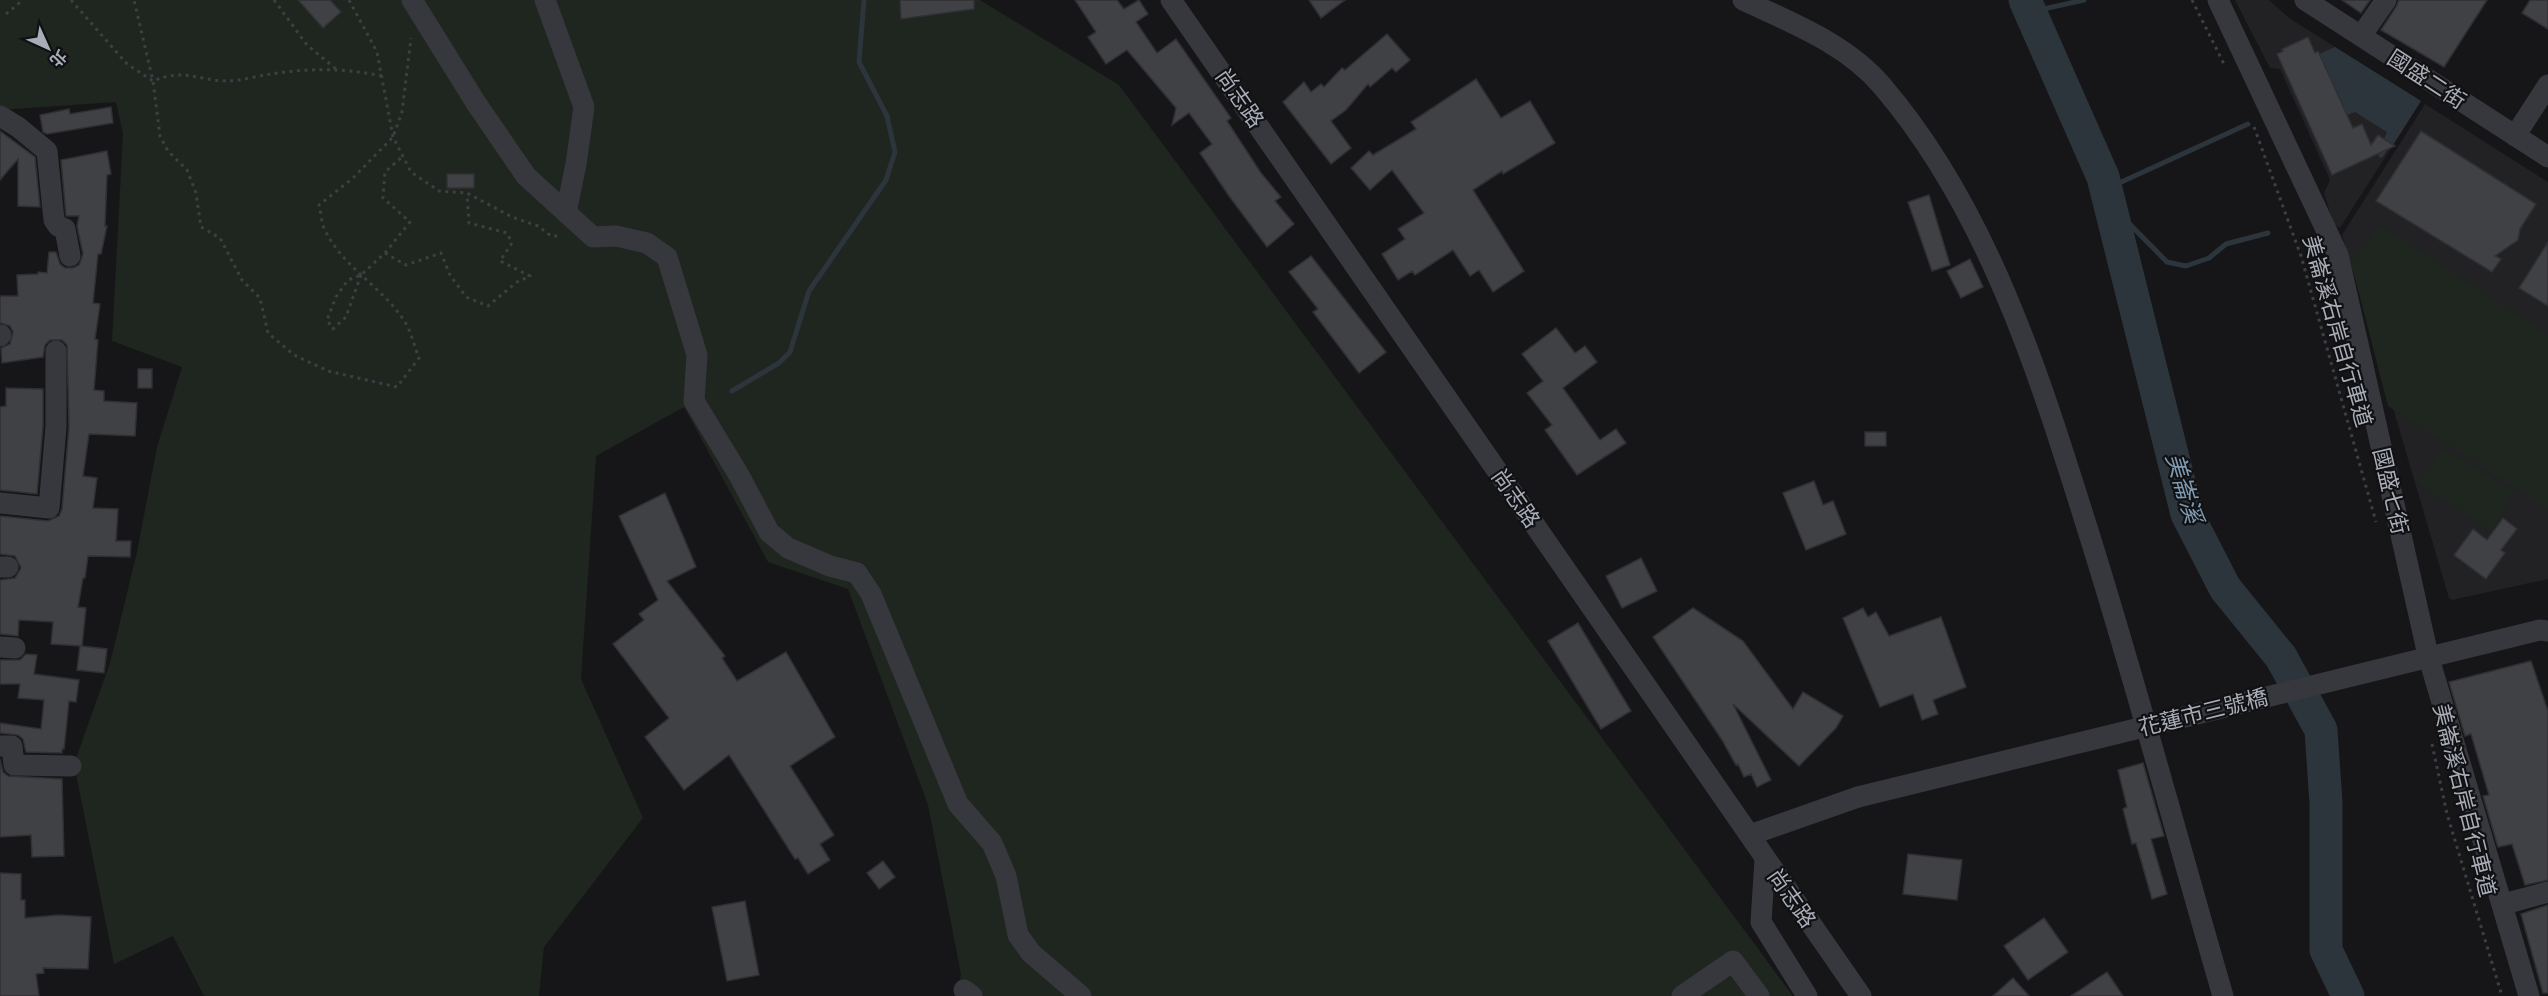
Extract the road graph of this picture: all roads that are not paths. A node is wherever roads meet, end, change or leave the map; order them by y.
1 (412, 0) edge
2 (545, 0) edge
3 (1171, 0) edge
4 (1743, 0) edge
5 (2218, 0) edge
6 (2305, 0) edge
7 (2385, 0) edge
8 (2361, 36) junction
9 (2548, 84) edge
10 (0, 116) edge
11 (2515, 136) junction
12 (2548, 157) edge
13 (566, 213) junction
14 (69, 256) dead end
15 (56, 351) dead end
16 (0, 503) edge
17 (2548, 631) edge
18 (0, 746) edge
19 (71, 765) dead end
20 (1750, 835) junction
21 (1765, 859) junction
22 (2548, 892) edge
23 (2504, 904) junction
24 (1081, 996) edge
25 (1682, 996) edge
26 (1759, 996) edge
27 (1807, 996) edge
28 (1861, 996) edge
29 (2223, 996) edge
30 (2529, 996) edge

1 - 13 street
2 - 13 street
3 - 20 street, 尚志路
4 - 29 street
5 - 23 street, 國盛七街
6 - 8 street, 國盛二街
7 - 8 street
8 - 11 street, 國盛二街
9 - 11 street
10 - 14 street
11 - 12 street, 國盛二街
13 - 24 street
15 - 16 street
17 - 20 street, 花蓮市三號橋, bridge
18 - 19 street
20 - 21 street, 尚志路
21 - 27 street
21 - 28 street, 尚志路
22 - 23 street
23 - 30 street, 國盛七街
25 - 26 street

